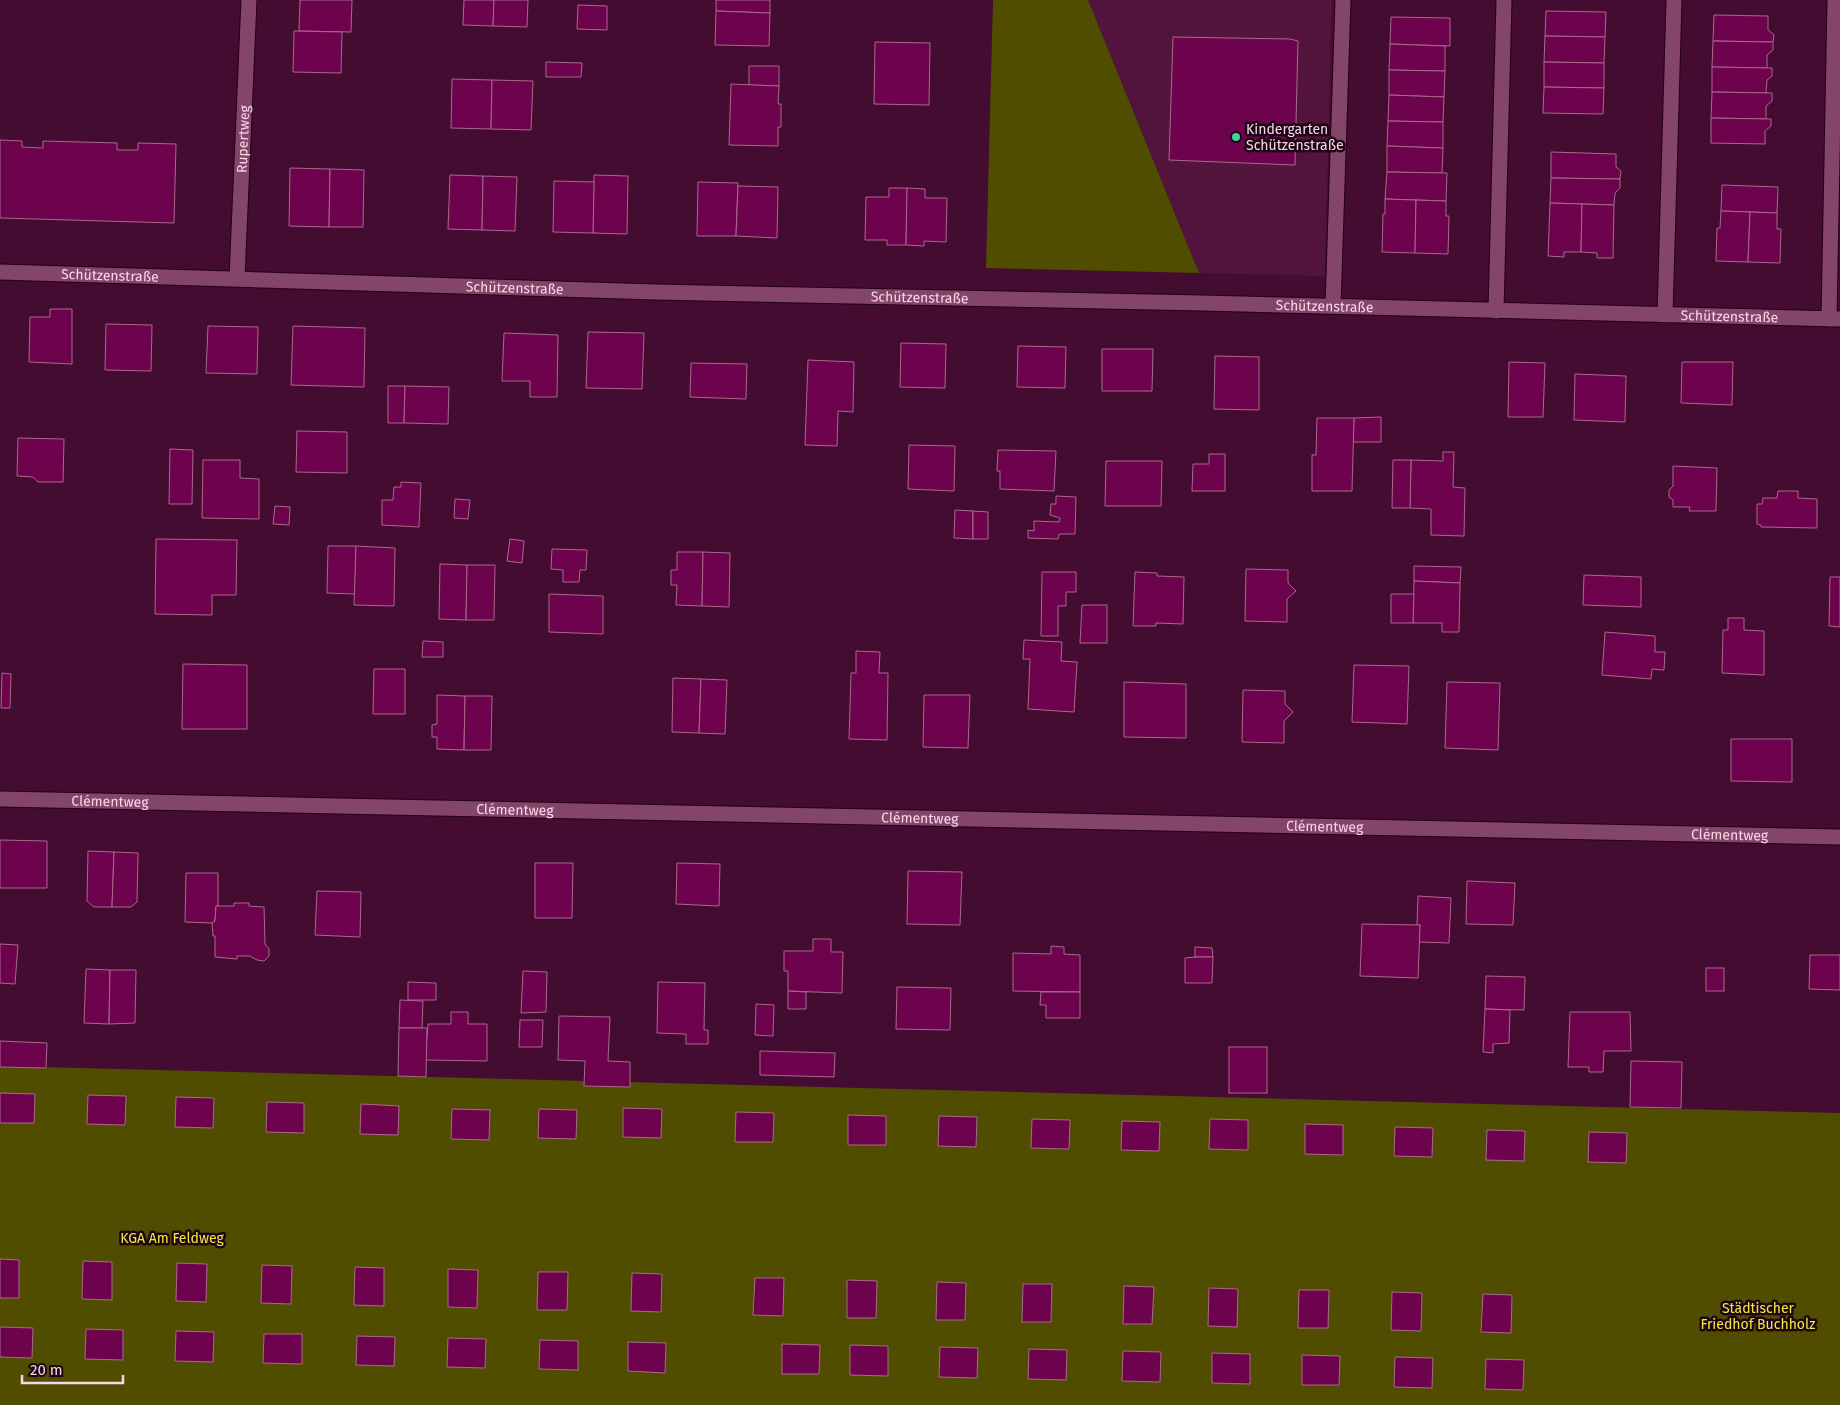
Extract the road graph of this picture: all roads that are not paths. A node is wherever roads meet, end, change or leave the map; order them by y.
1 (249, 0) edge
2 (1343, 0) edge
3 (1504, 0) edge
4 (1674, 0) edge
5 (1835, 0) edge
6 (0, 272) edge
7 (237, 278) junction
8 (1333, 306) junction
9 (1496, 311) junction
10 (1665, 315) junction
11 (1835, 319) edge
12 (0, 799) edge
13 (1840, 837) edge

1 - 7 street, Rupertweg
2 - 8 street
3 - 9 street
4 - 10 street
5 - 11 street
6 - 7 street, Schützenstraße
7 - 8 street, Schützenstraße
8 - 9 street, Schützenstraße
9 - 10 street, Schützenstraße
10 - 11 street, Schützenstraße
12 - 13 street, Clémentweg

